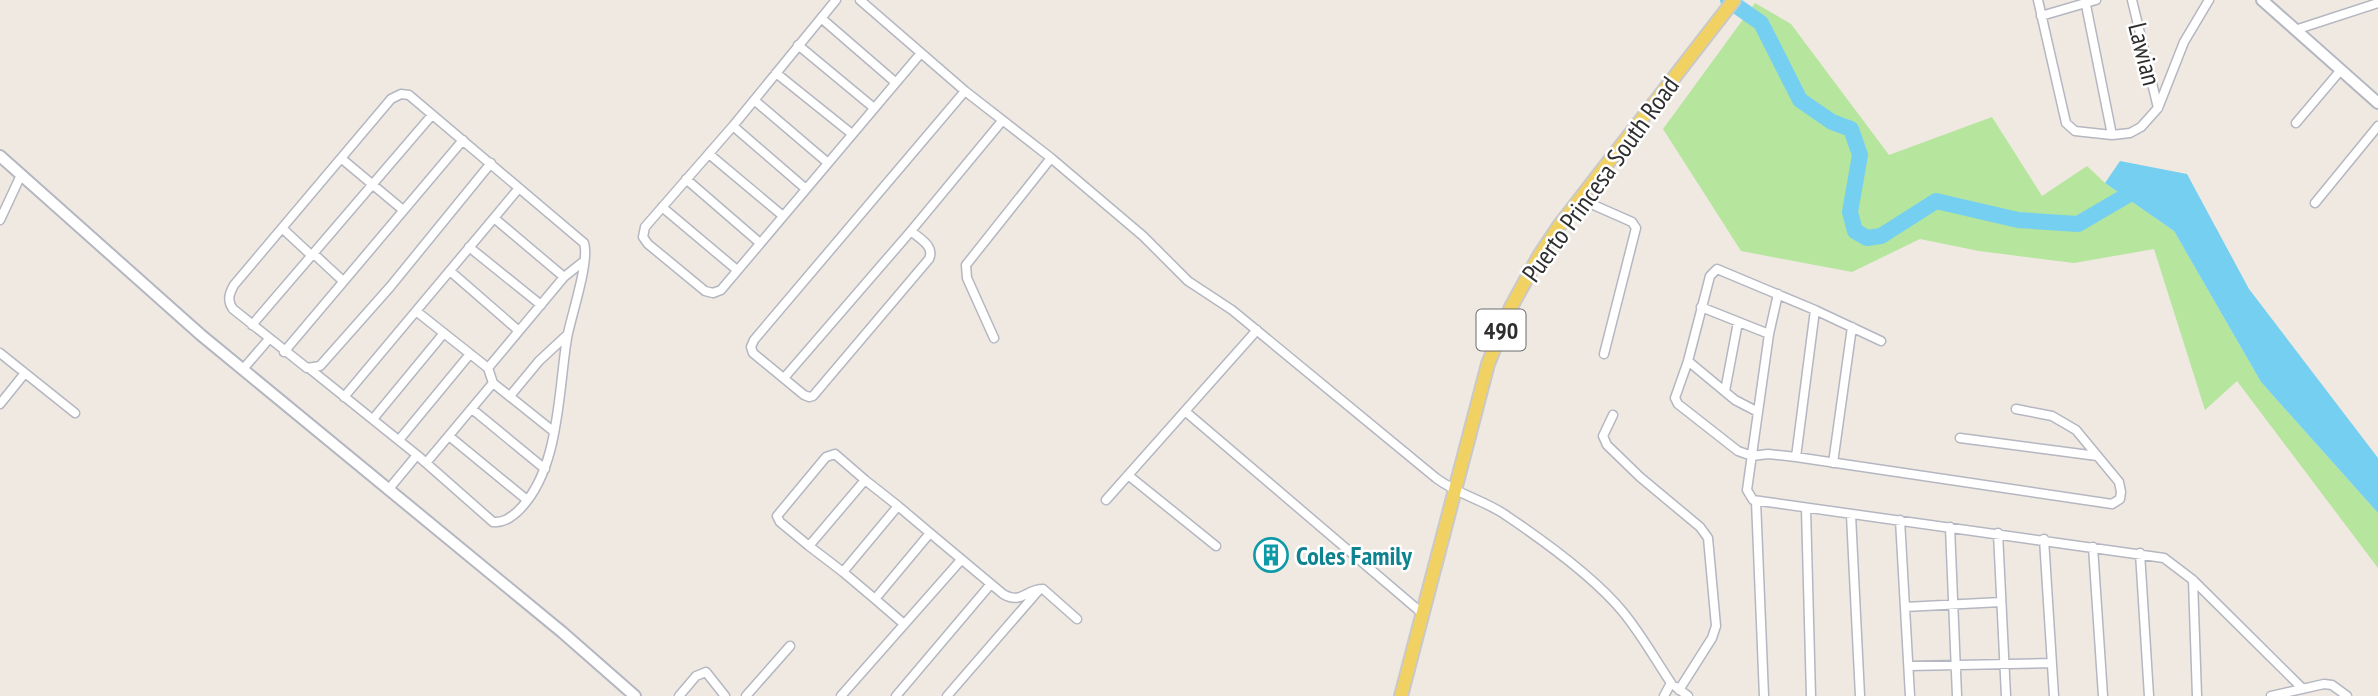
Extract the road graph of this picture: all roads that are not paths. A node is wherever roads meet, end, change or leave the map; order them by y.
1 (835, 0) edge
2 (860, 0) edge
3 (1734, 0) edge
4 (2038, 0) edge
5 (2096, 0) edge
6 (2132, 0) edge
7 (2209, 0) edge
8 (2262, 0) edge
9 (2086, 1) edge
10 (2378, 3) edge
11 (2041, 16) junction
12 (821, 18) junction
13 (2295, 30) junction
14 (798, 45) junction
15 (921, 52) junction
16 (2340, 71) junction
17 (776, 73) junction
18 (895, 82) junction
19 (965, 91) junction
20 (754, 100) junction
21 (2378, 103) edge
22 (874, 108) junction
23 (2158, 108) junction
24 (432, 114) junction
25 (1002, 121) junction
26 (2295, 123) dead end
27 (733, 126) junction
28 (2378, 126) edge
29 (852, 134) junction
30 (2112, 135) junction
31 (463, 140) junction
32 (709, 154) junction
33 (0, 156) edge
34 (1051, 158) junction
35 (342, 159) junction
36 (491, 163) junction
37 (828, 163) junction
38 (21, 174) junction
39 (686, 179) junction
40 (373, 184) junction
41 (519, 188) junction
42 (806, 189) junction
43 (1580, 198) junction
44 (2315, 203) dead end
45 (662, 207) junction
46 (403, 210) junction
47 (783, 216) junction
48 (494, 218) junction
49 (0, 220) edge
50 (282, 228) junction
51 (911, 231) junction
52 (760, 243) junction
53 (470, 247) junction
54 (313, 255) junction
55 (584, 261) junction
56 (737, 270) junction
57 (450, 271) junction
58 (564, 277) junction
59 (343, 281) junction
60 (1778, 294) junction
61 (541, 305) junction
62 (1701, 307) junction
63 (1815, 310) junction
64 (416, 311) junction
65 (1738, 322) junction
66 (252, 325) junction
67 (1852, 327) junction
68 (1257, 330) junction
69 (519, 331) junction
70 (444, 333) junction
71 (1769, 334) junction
72 (567, 335) junction
73 (269, 338) junction
74 (994, 338) dead end
75 (1881, 341) dead end
76 (284, 352) junction
77 (0, 353) edge
78 (470, 354) junction
79 (1604, 354) dead end
80 (1688, 360) junction
81 (488, 368) junction
82 (243, 369) junction
83 (310, 369) junction
84 (25, 373) junction
85 (784, 378) junction
86 (493, 383) junction
87 (1726, 391) junction
88 (510, 396) junction
89 (344, 397) junction
90 (0, 404) edge
91 (472, 409) junction
92 (2016, 409) dead end
93 (1186, 412) junction
94 (1758, 412) junction
95 (75, 413) dead end
96 (1613, 415) dead end
97 (373, 419) junction
98 (554, 431) junction
99 (449, 436) junction
100 (1960, 438) dead end
101 (399, 440) junction
102 (417, 454) junction
103 (1752, 456) junction
104 (2097, 456) junction
105 (1796, 457) junction
106 (426, 463) junction
107 (1833, 463) junction
108 (545, 469) junction
109 (1128, 475) junction
110 (865, 480) junction
111 (388, 490) junction
112 (1455, 491) junction
113 (527, 500) junction
114 (1106, 500) dead end
115 (1756, 501) junction
116 (898, 506) junction
117 (1806, 508) junction
118 (1851, 515) junction
119 (1900, 520) junction
120 (1950, 527) junction
121 (930, 533) junction
122 (1998, 533) junction
123 (2044, 540) junction
124 (809, 546) junction
125 (1216, 546) dead end
126 (2093, 547) junction
127 (2140, 553) junction
128 (961, 559) junction
129 (843, 572) junction
130 (2193, 580) junction
131 (990, 585) junction
132 (1040, 589) junction
133 (875, 599) junction
134 (2001, 602) junction
135 (1953, 605) junction
136 (1905, 607) junction
137 (1423, 614) junction
138 (1077, 619) dead end
139 (904, 624) junction
140 (790, 646) dead end
141 (2004, 663) junction
142 (2052, 663) junction
143 (1955, 664) junction
144 (1909, 666) junction
145 (1671, 683) junction
146 (2302, 688) junction
147 (1679, 690) junction
148 (635, 696) edge
149 (679, 696) edge
150 (725, 696) edge
151 (747, 696) edge
152 (841, 696) edge
153 (896, 696) edge
154 (947, 696) edge
155 (1401, 696) edge
156 (1664, 696) edge
157 (1688, 696) edge
158 (1764, 696) edge
159 (1811, 696) edge
160 (1860, 696) edge
161 (1910, 696) edge
162 (1957, 696) edge
163 (2006, 696) edge
164 (2054, 696) edge
165 (2103, 696) edge
166 (2149, 696) edge
167 (2197, 696) edge
168 (2271, 696) edge
169 (2347, 696) edge

1 - 12 street
2 - 15 street
3 - 43 main road, Puerto Princesa South Road / 490
4 - 11 street
5 - 9 street
6 - 23 street, Lawian
7 - 23 street
8 - 13 street
9 - 11 street
9 - 30 street
10 - 13 street
11 - 30 street
12 - 14 street
12 - 18 street
13 - 16 street
14 - 17 street
14 - 22 street
15 - 18 street
15 - 19 street
16 - 21 street
16 - 26 street
17 - 20 street
17 - 29 street
18 - 22 street
19 - 25 street
19 - 85 street
20 - 27 street
20 - 37 street
22 - 29 street
23 - 30 street
24 - 31 street
24 - 35 street
24 - 40 street
25 - 34 street
25 - 51 street
27 - 32 street
27 - 42 street
28 - 44 street
29 - 37 street
31 - 36 street
31 - 46 street
32 - 39 street
32 - 47 street
33 - 38 street
34 - 68 street
34 - 74 street
35 - 40 street
35 - 50 street
36 - 41 street
36 - 83 street
37 - 42 street
38 - 49 street
38 - 82 street
39 - 45 street
39 - 52 street
40 - 46 street
40 - 54 street
41 - 48 street
41 - 55 street
42 - 47 street
43 - 79 street
43 - 112 main road, Puerto Princesa South Road / 490
45 - 56 street
45 - 56 street
46 - 59 street
47 - 52 street
48 - 53 street
48 - 58 street
50 - 54 street
50 - 66 street
51 - 85 street
51 - 85 street
52 - 56 street
53 - 57 street
53 - 61 street
54 - 59 street
54 - 66 street
55 - 58 street
55 - 72 street
57 - 64 street
57 - 69 street
58 - 61 street
59 - 76 street
60 - 62 street
60 - 63 street
60 - 71 street
61 - 69 street
62 - 65 street
62 - 80 street
63 - 67 street
63 - 105 street
64 - 70 street
64 - 89 street
65 - 71 street
65 - 87 street
66 - 73 street
67 - 75 street
67 - 107 street
68 - 93 street
68 - 112 street
69 - 81 street
70 - 78 street
70 - 97 street
71 - 94 street
72 - 88 street
72 - 98 street
73 - 76 street
73 - 82 street
76 - 83 street
77 - 84 street
78 - 81 street
78 - 101 street
80 - 87 street
80 - 103 street
81 - 86 street
82 - 111 street
83 - 89 street
84 - 90 street
84 - 95 street
86 - 88 street
86 - 91 street
87 - 94 street
88 - 98 street
89 - 97 street
91 - 99 street
91 - 108 street
92 - 104 street
93 - 109 street
93 - 137 street
94 - 103 street
96 - 147 street
97 - 101 street
98 - 108 street
99 - 106 street
99 - 113 street
100 - 104 street
101 - 102 street
102 - 106 street
102 - 111 street
103 - 105 street
103 - 115 street
104 - 107 street
105 - 107 street
106 - 113 street
108 - 113 street
109 - 114 street
109 - 125 street
110 - 116 street
110 - 124 street
110 - 124 street
111 - 148 street
112 - 137 main road, Puerto Princesa South Road / 490
112 - 145 street
115 - 117 street
115 - 158 street
116 - 121 street
116 - 129 street
117 - 118 street
117 - 159 street
118 - 119 street
118 - 160 street
119 - 120 street
119 - 136 street
120 - 122 street
120 - 135 street
121 - 128 street
121 - 133 street
122 - 123 street
122 - 134 street
123 - 126 street
123 - 142 street
124 - 129 street
126 - 127 street
126 - 165 street
127 - 130 street
127 - 166 street
128 - 131 street
128 - 139 street
129 - 133 street
130 - 146 street
130 - 167 street
131 - 132 street
131 - 153 street
132 - 138 street
132 - 154 street
133 - 139 street
134 - 135 street
134 - 141 street
135 - 136 street
135 - 143 street
136 - 144 street
137 - 155 main road, Puerto Princesa South Road / 490
139 - 152 street
140 - 151 street
141 - 142 street
141 - 143 street
141 - 163 street
142 - 164 street
143 - 144 street
143 - 162 street
144 - 161 street
145 - 147 street
145 - 156 street
146 - 168 street
146 - 169 street
147 - 157 street
149 - 150 street

